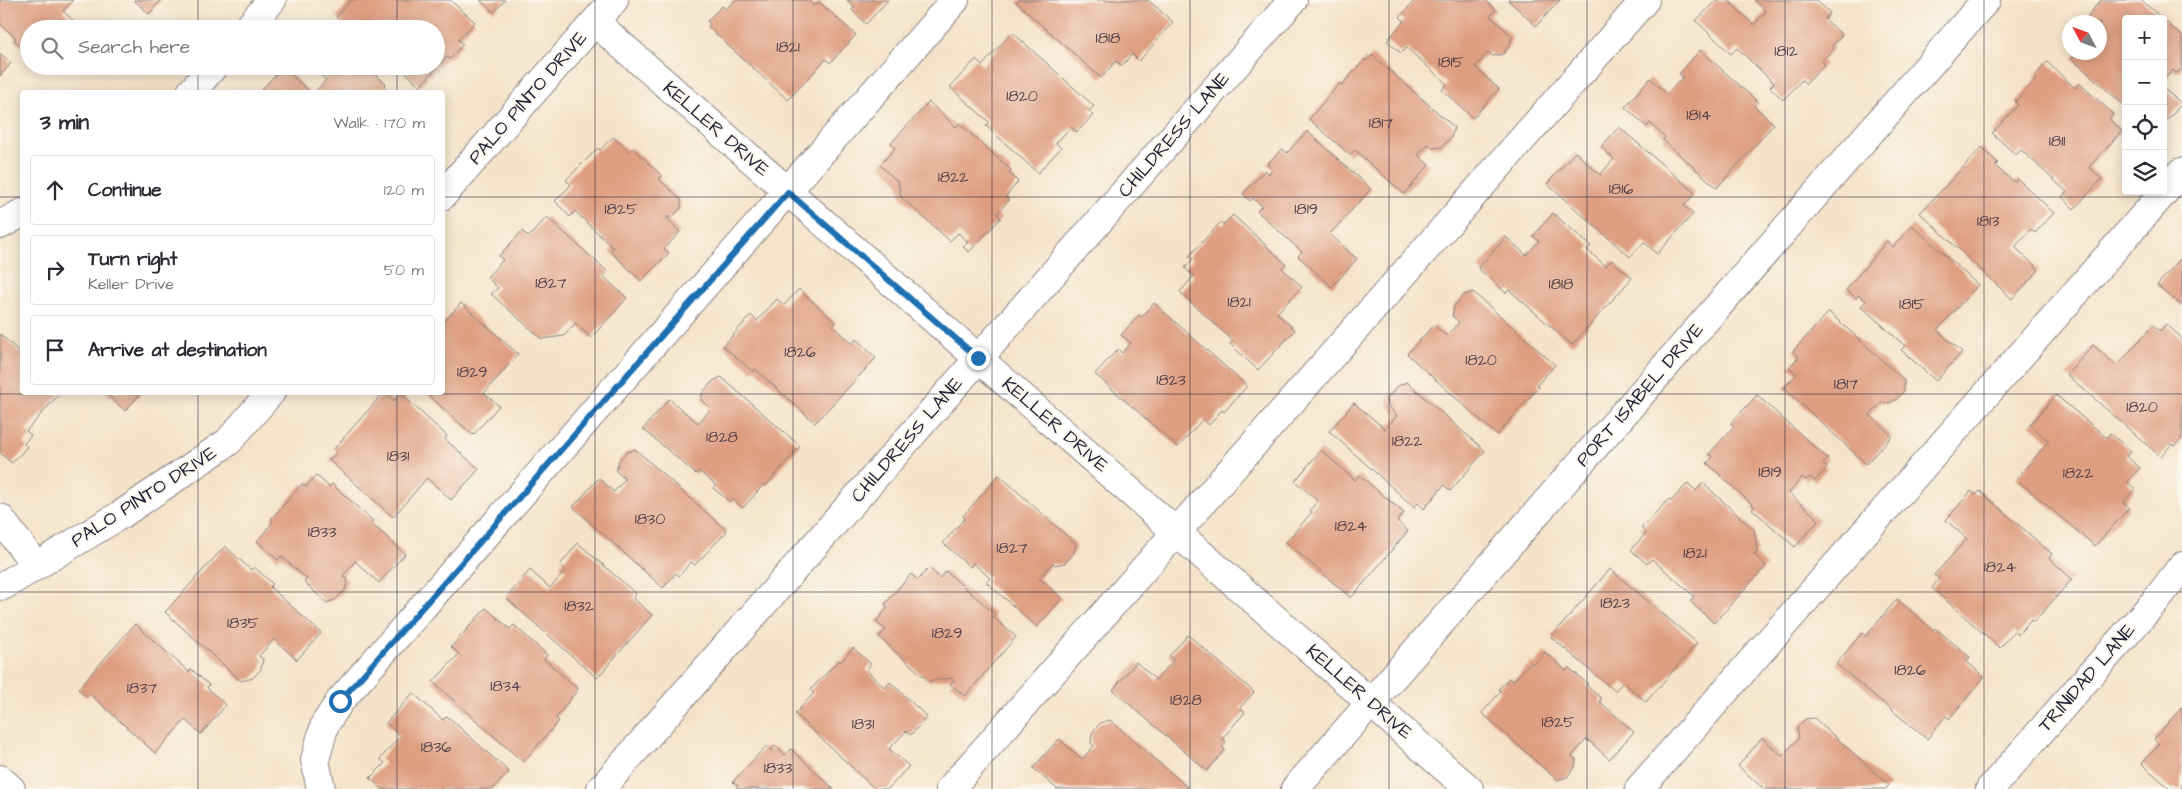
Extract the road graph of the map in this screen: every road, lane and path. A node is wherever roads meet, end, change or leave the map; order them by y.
1 (272, 0) edge
2 (614, 0) edge
3 (955, 0) edge
4 (1292, 0) edge
5 (1645, 0) edge
6 (1986, 0) edge
7 (254, 20) edge
8 (595, 22) junction
9 (206, 75) edge
10 (193, 90) edge
11 (2182, 172) edge
12 (788, 192) junction
13 (445, 193) edge
14 (20, 214) edge
15 (0, 225) edge
16 (978, 358) junction
17 (268, 395) edge
18 (0, 518) edge
19 (1177, 532) junction
20 (36, 566) junction
21 (2182, 566) edge
22 (3, 586) dead end
23 (1371, 703) junction
24 (0, 780) edge
25 (11, 789) edge
26 (321, 789) edge
27 (601, 789) edge
28 (950, 789) edge
29 (1296, 789) edge
30 (1469, 789) edge
31 (1639, 789) edge
32 (1990, 789) edge

1 - 7 street
2 - 8 street, PALO PINTO DRIVE
3 - 12 street
4 - 16 street, CHILDRESS LANE
5 - 19 street
6 - 23 street, PORT ISABEL DRIVE
8 - 12 street, KELLER DRIVE
8 - 13 street, PALO PINTO DRIVE
9 - 10 street
11 - 31 street
12 - 16 street, KELLER DRIVE
12 - 26 street
14 - 15 street
16 - 19 street, KELLER DRIVE
16 - 27 street, CHILDRESS LANE
17 - 20 street, PALO PINTO DRIVE
18 - 20 street
19 - 23 street, KELLER DRIVE
19 - 28 street
20 - 22 street, PALO PINTO DRIVE
21 - 32 street, TRINIDAD LANE
23 - 29 street, PORT ISABEL DRIVE
23 - 30 street, KELLER DRIVE
24 - 25 street

